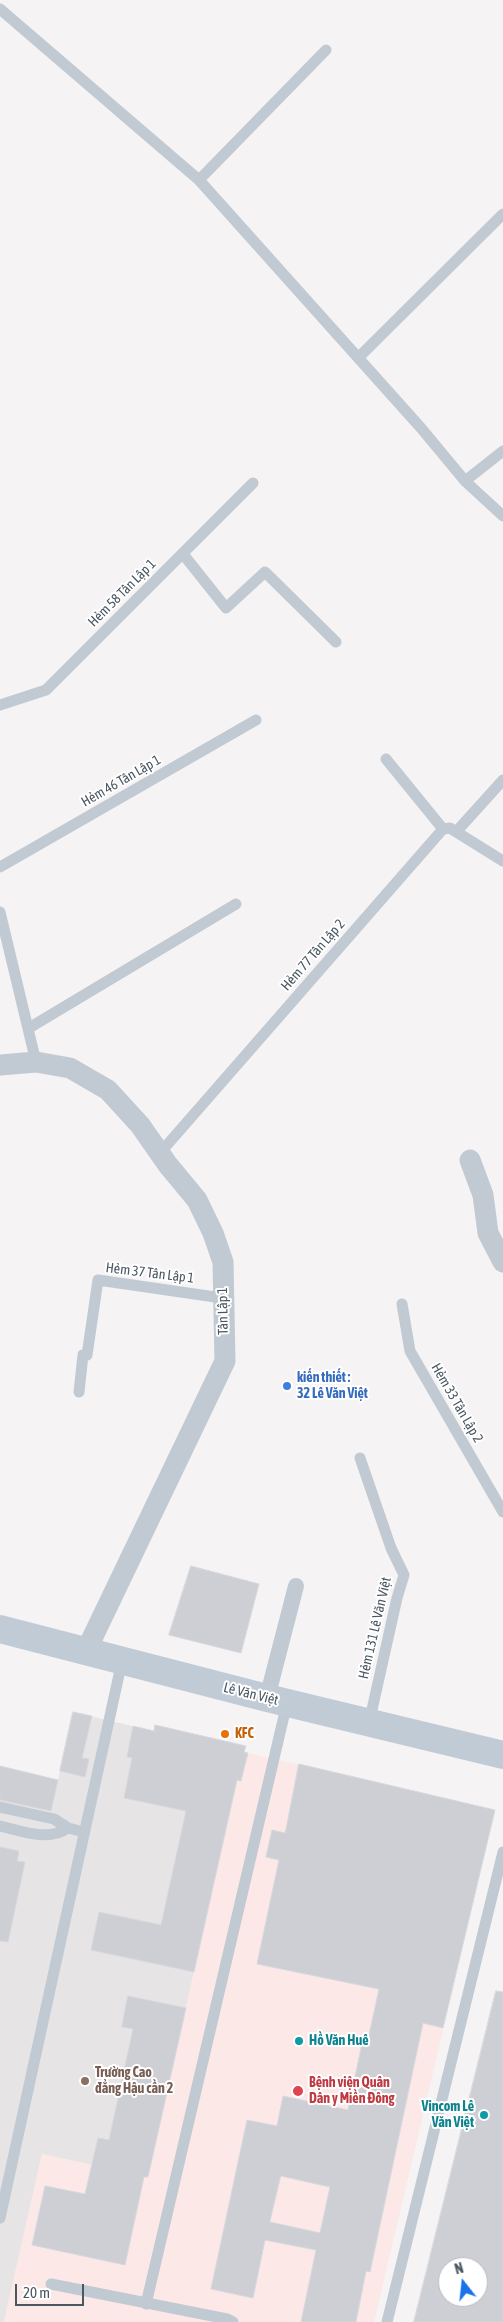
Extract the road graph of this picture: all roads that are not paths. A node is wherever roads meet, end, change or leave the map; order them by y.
1 (0, 9) edge
2 (326, 50) dead end
3 (199, 180) junction
4 (503, 214) edge
5 (358, 358) junction
6 (503, 451) edge
7 (465, 481) junction
8 (253, 482) dead end
9 (503, 516) edge
10 (182, 554) junction
11 (336, 642) dead end
12 (0, 705) edge
13 (256, 720) dead end
14 (386, 759) dead end
15 (503, 780) edge
16 (443, 829) junction
17 (456, 832) junction
18 (503, 861) edge
19 (0, 867) edge
20 (236, 904) dead end
21 (0, 912) edge
22 (29, 1028) junction
23 (36, 1062) junction
24 (0, 1065) edge
25 (160, 1152) junction
26 (470, 1160) dead end
27 (503, 1262) edge
28 (222, 1298) junction
29 (402, 1304) dead end
30 (79, 1392) dead end
31 (360, 1458) dead end
32 (503, 1512) edge
33 (296, 1586) dead end
34 (0, 1629) edge
35 (86, 1651) junction
36 (122, 1660) junction
37 (277, 1701) junction
38 (368, 1723) junction
39 (503, 1755) edge
40 (0, 1808) edge
41 (0, 1826) edge
42 (68, 1828) junction
43 (84, 1832) junction
44 (503, 1852) edge
45 (0, 2218) edge
46 (51, 2284) dead end
47 (146, 2304) junction
48 (233, 2322) edge
49 (388, 2322) edge

1 - 3 lane
2 - 3 lane
3 - 5 lane
4 - 5 lane
5 - 7 lane
6 - 7 lane
7 - 9 lane
8 - 10 lane, Hẻm 58 Tân Lập 1
10 - 11 lane
10 - 12 lane, Hẻm 58 Tân Lập 1
13 - 19 lane, Hẻm 46 Tân Lập 1
14 - 16 lane
15 - 17 lane
16 - 17 lane
16 - 25 lane, Hẻm 77 Tân Lập 2
17 - 18 lane
20 - 22 lane
21 - 22 lane
22 - 23 lane
23 - 24 street, Tân Lập 1
23 - 25 street, Tân Lập 1
25 - 28 street, Tân Lập 1
26 - 27 street
28 - 30 lane, Hẻm 37 Tân Lập 1
28 - 35 street, Tân Lập 1
29 - 32 lane, Hẻm 33 Tân Lập 2
31 - 38 lane, Hẻm 131 Lê Văn Việt
33 - 37 street
34 - 35 main road, Lê Văn Việt
35 - 36 main road, Lê Văn Việt
36 - 37 main road, Lê Văn Việt
36 - 43 lane
37 - 38 main road, Lê Văn Việt
37 - 47 lane
38 - 39 main road, Lê Văn Việt
40 - 42 lane
41 - 42 lane
42 - 43 lane
43 - 45 lane
44 - 49 lane
46 - 47 lane
47 - 48 lane

